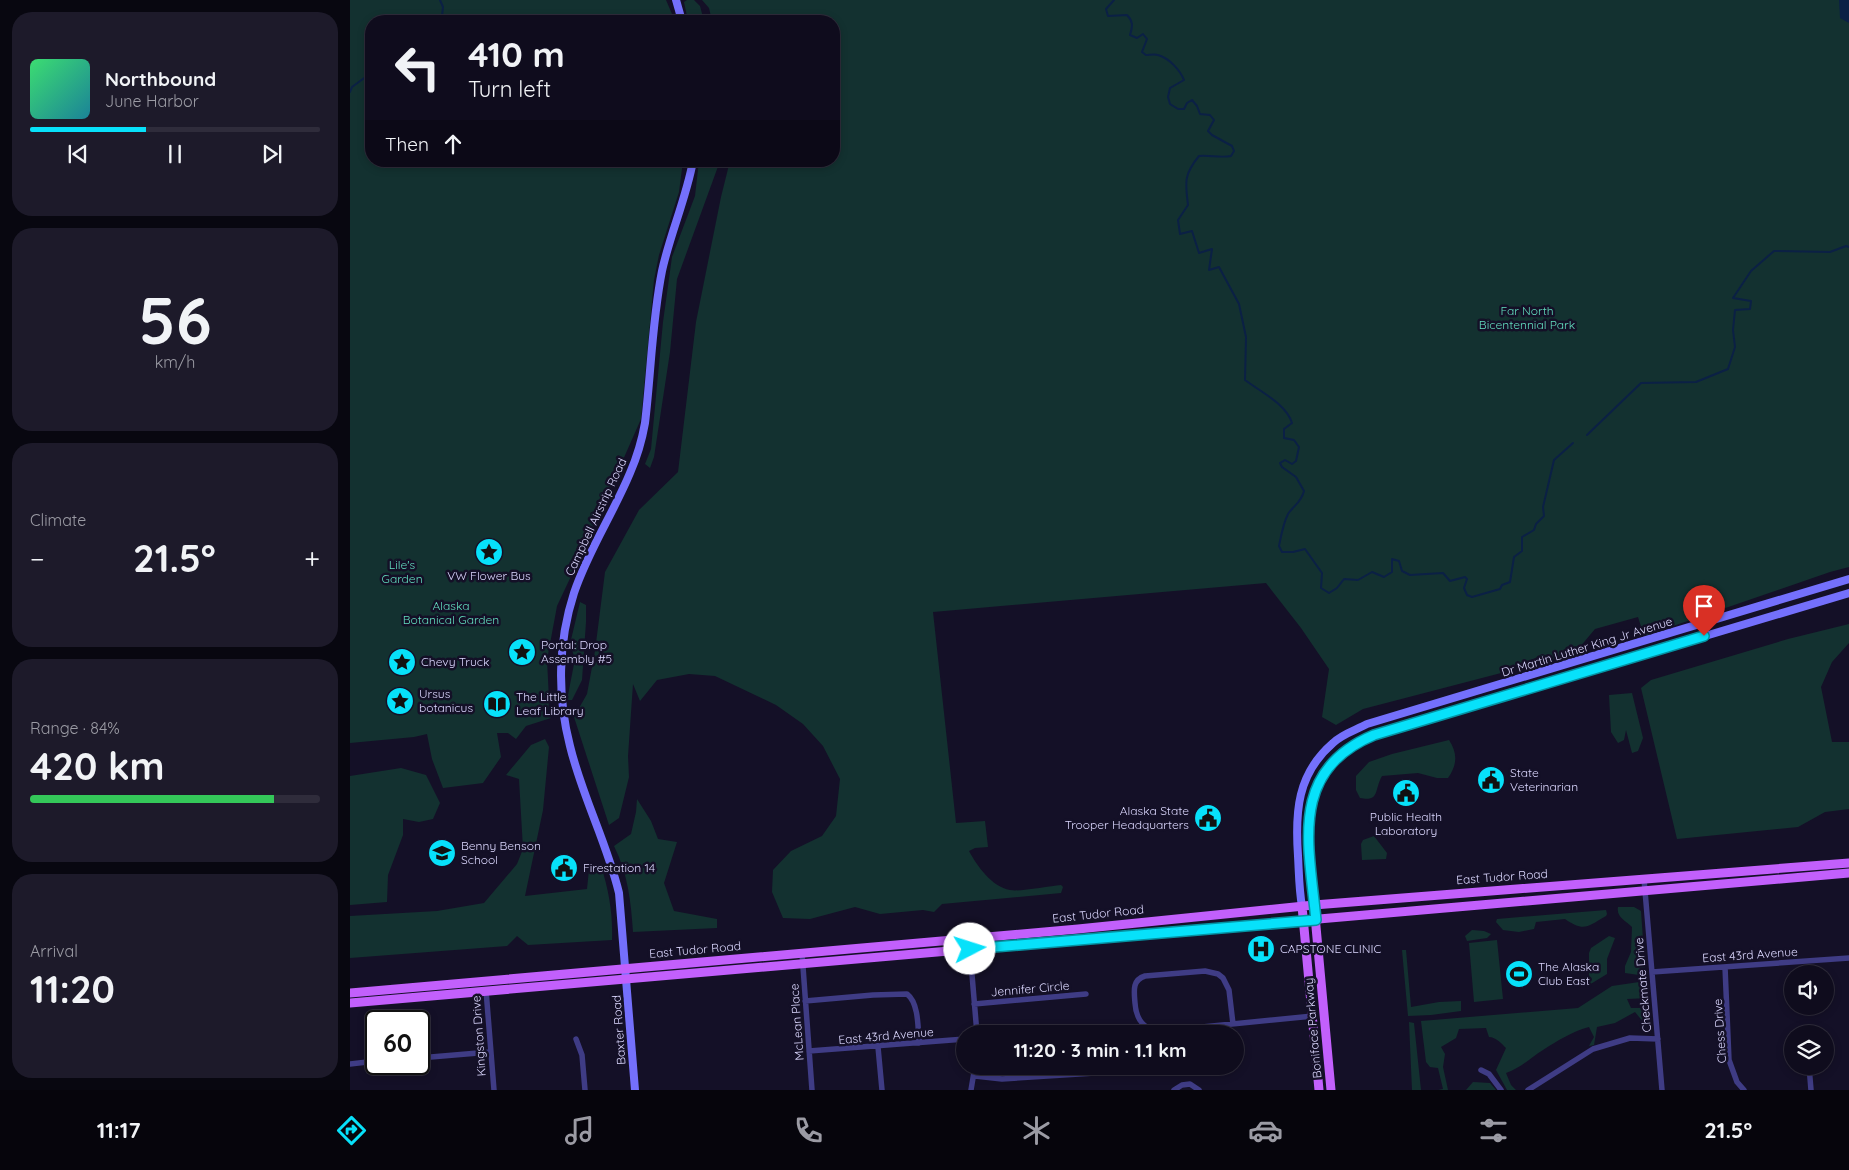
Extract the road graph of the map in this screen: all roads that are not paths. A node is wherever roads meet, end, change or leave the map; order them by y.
1 (676, 0) edge
2 (680, 15) edge
3 (693, 167) edge
4 (1849, 579) edge
5 (1849, 593) edge
6 (1849, 862) edge
7 (1849, 873) edge
8 (1644, 879) junction
9 (1645, 891) junction
10 (1314, 905) junction
11 (1302, 906) junction
12 (1316, 920) junction
13 (1304, 921) junction
14 (969, 939) junction
15 (970, 949) junction
16 (802, 954) junction
17 (1849, 958) edge
18 (803, 964) junction
19 (1725, 967) junction
20 (626, 969) junction
21 (1652, 972) junction
22 (627, 979) junction
23 (485, 981) junction
24 (486, 991) junction
25 (350, 993) edge
26 (1086, 994) dead end
27 (806, 1001) junction
28 (350, 1003) edge
29 (974, 1004) junction
30 (1313, 1016) junction
31 (1233, 1024) junction
32 (975, 1025) edge
33 (576, 1039) dead end
34 (1658, 1039) junction
35 (956, 1040) edge
36 (919, 1043) junction
37 (878, 1047) junction
38 (490, 1052) junction
39 (809, 1052) junction
40 (430, 1057) edge
41 (365, 1063) edge
42 (350, 1064) edge
43 (1481, 1070) dead end
44 (1068, 1075) edge
45 (1810, 1075) edge
46 (975, 1076) joint
47 (494, 1090) edge
48 (585, 1090) edge
49 (635, 1090) edge
50 (812, 1090) edge
51 (882, 1090) edge
52 (971, 1090) edge
53 (1174, 1090) edge
54 (1199, 1090) edge
55 (1319, 1090) edge
56 (1331, 1090) edge
57 (1501, 1090) edge
58 (1528, 1090) edge
59 (1662, 1090) edge
60 (1744, 1090) edge
61 (1811, 1090) edge

1 - 2 street
3 - 20 street, Campbell Airstrip Road
4 - 11 street, Dr Martin Luther King Jr Avenue
5 - 10 street, Dr Martin Luther King Jr Avenue
6 - 8 main road, East Tudor Road
7 - 9 main road, East Tudor Road
8 - 9 street, Checkmate Drive
8 - 10 main road, East Tudor Road
9 - 12 main road, East Tudor Road
9 - 21 street, Checkmate Drive
10 - 11 main road, East Tudor Road
10 - 12 main road, Boniface Parkway
11 - 13 main road, Boniface Parkway
11 - 14 main road, East Tudor Road
12 - 13 main road, East Tudor Road
12 - 56 main road, Boniface Parkway
13 - 15 main road, East Tudor Road
13 - 30 main road, Boniface Parkway
14 - 15 street
14 - 16 main road, East Tudor Road
15 - 18 main road, East Tudor Road
15 - 29 street
16 - 18 street, McLean Place
16 - 20 main road, East Tudor Road
17 - 19 street, East 43rd Avenue
18 - 22 main road, East Tudor Road
18 - 27 street, McLean Place
19 - 21 street, East 43rd Avenue
19 - 60 street, Chess Drive
20 - 22 street, Baxter Road
20 - 23 main road, East Tudor Road
21 - 34 street, Checkmate Drive
22 - 24 main road, East Tudor Road
22 - 49 street, Baxter Road
23 - 24 street, Kingston Drive
23 - 25 main road, East Tudor Road
24 - 28 main road, East Tudor Road
24 - 38 street, Kingston Drive
26 - 29 street, Jennifer Circle
27 - 36 street
27 - 39 street, McLean Place
29 - 32 street
30 - 31 street
30 - 55 main road, Boniface Parkway
31 - 31 street
33 - 48 street
34 - 58 street
34 - 59 street, Checkmate Drive
35 - 36 street, East 43rd Avenue
36 - 37 street, East 43rd Avenue
37 - 39 street, East 43rd Avenue
37 - 51 street
38 - 40 street
38 - 47 street, Kingston Drive
39 - 50 street, McLean Place
41 - 42 street
43 - 57 street
44 - 46 street
45 - 61 street
46 - 52 street
53 - 54 street

